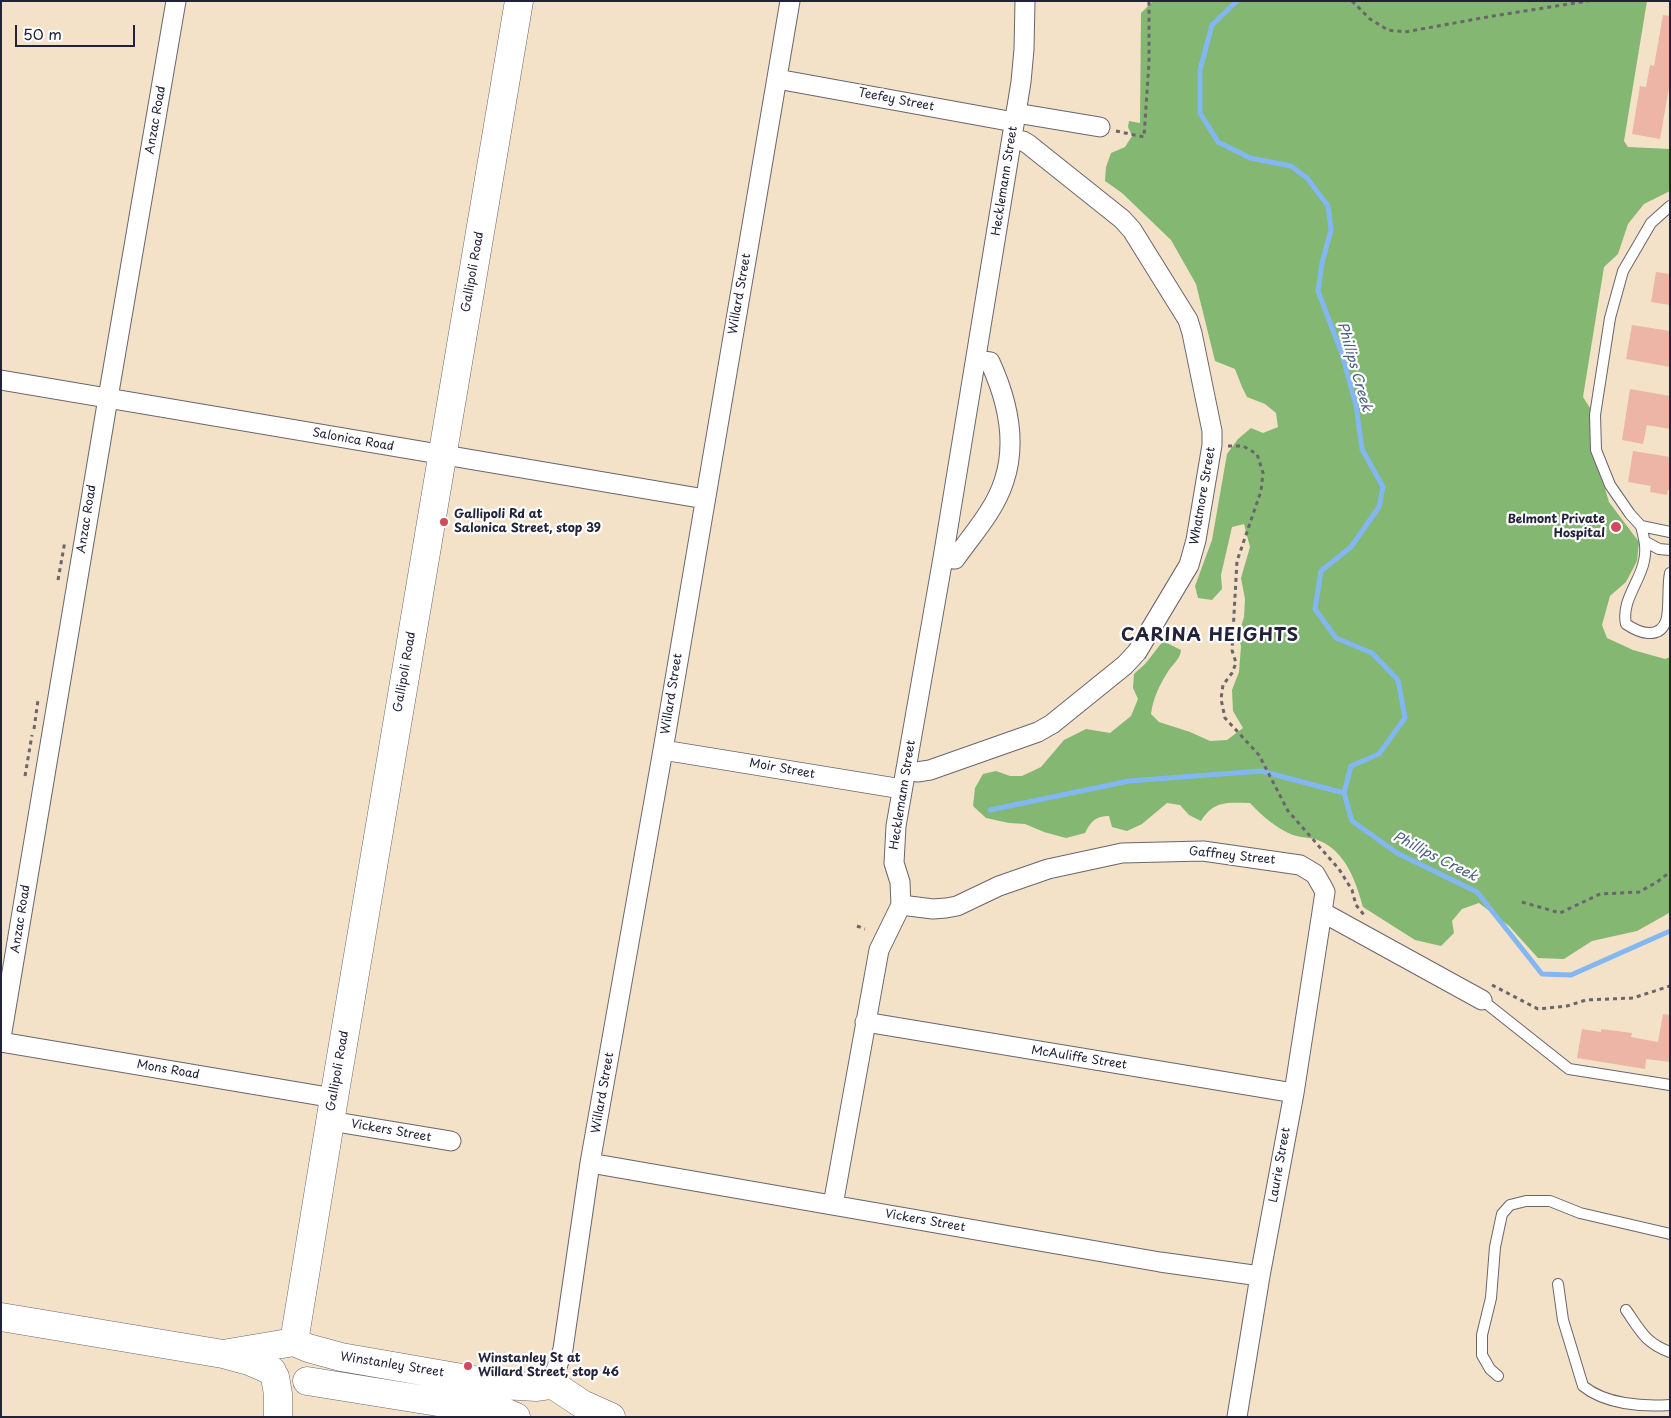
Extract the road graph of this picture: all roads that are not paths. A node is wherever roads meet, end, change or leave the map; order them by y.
1 (176, 1) edge
2 (519, 1) edge
3 (790, 1) edge
4 (1025, 1) edge
5 (777, 79) junction
6 (1014, 125) junction
7 (1100, 127) road end
8 (1670, 206) edge
9 (976, 360) junction
10 (1, 380) edge
11 (108, 398) junction
12 (442, 455) junction
13 (705, 499) junction
14 (1641, 526) junction
15 (1670, 532) edge
16 (1646, 542) junction
17 (1670, 550) edge
18 (943, 558) junction
19 (1670, 574) edge
20 (663, 750) junction
21 (906, 770) junction
22 (902, 789) junction
23 (901, 905) junction
24 (1322, 912) junction
25 (1487, 993) joint
26 (865, 1022) junction
27 (1, 1038) edge
28 (1, 1042) edge
29 (1670, 1085) edge
30 (1294, 1093) junction
31 (332, 1110) junction
32 (451, 1141) dead end
33 (590, 1163) junction
34 (833, 1205) junction
35 (1670, 1234) edge
36 (1260, 1276) junction
37 (1558, 1284) dead end
38 (1626, 1310) dead end
39 (1, 1317) edge
40 (294, 1345) junction
41 (1670, 1352) edge
42 (224, 1354) junction
43 (1498, 1376) dead end
44 (288, 1378) junction
45 (555, 1395) edge
46 (1670, 1405) edge
47 (279, 1417) edge
48 (516, 1417) edge
49 (528, 1417) edge
50 (611, 1417) edge
51 (1237, 1417) edge

1 - 11 street, Anzac Road
2 - 12 street, Gallipoli Road
3 - 5 street, Willard Street
4 - 6 street, Hecklemann Street
5 - 6 street, Teefey Street
5 - 13 street, Willard Street
6 - 7 street, Teefey Street
6 - 9 street, Hecklemann Street
6 - 21 street, Whatmore Street
8 - 14 lane
9 - 18 street, Hecklemann Street
9 - 18 street
10 - 11 street, Salonica Road
11 - 12 street, Salonica Road
11 - 27 street, Anzac Road
12 - 13 street, Salonica Road
12 - 31 street, Gallipoli Road
13 - 20 street, Willard Street
14 - 15 lane
14 - 16 lane
16 - 17 lane
16 - 19 lane
18 - 21 street, Hecklemann Street
20 - 22 street, Moir Street
20 - 33 street, Willard Street
21 - 22 street, Hecklemann Street
22 - 23 street, Hecklemann Street
23 - 24 street, Gaffney Street
23 - 26 street
24 - 25 street
24 - 30 street, Laurie Street
25 - 29 lane
26 - 30 street, McAuliffe Street
26 - 34 street
28 - 31 street, Mons Road
30 - 36 street, Laurie Street
31 - 32 street, Vickers Street
31 - 40 street, Gallipoli Road
33 - 34 street, Vickers Street
33 - 45 street, Willard Street
34 - 36 street, Vickers Street
35 - 43 lane
36 - 51 street, Laurie Street
37 - 46 lane
38 - 41 lane
39 - 42 street, Winstanley Street
40 - 42 street, Winstanley Street
40 - 44 street
40 - 44 street
40 - 45 street, Winstanley Street
42 - 44 street, Winstanley Street
44 - 47 street
44 - 48 street, Winstanley Street
45 - 49 street
45 - 50 street, Winstanley Street

